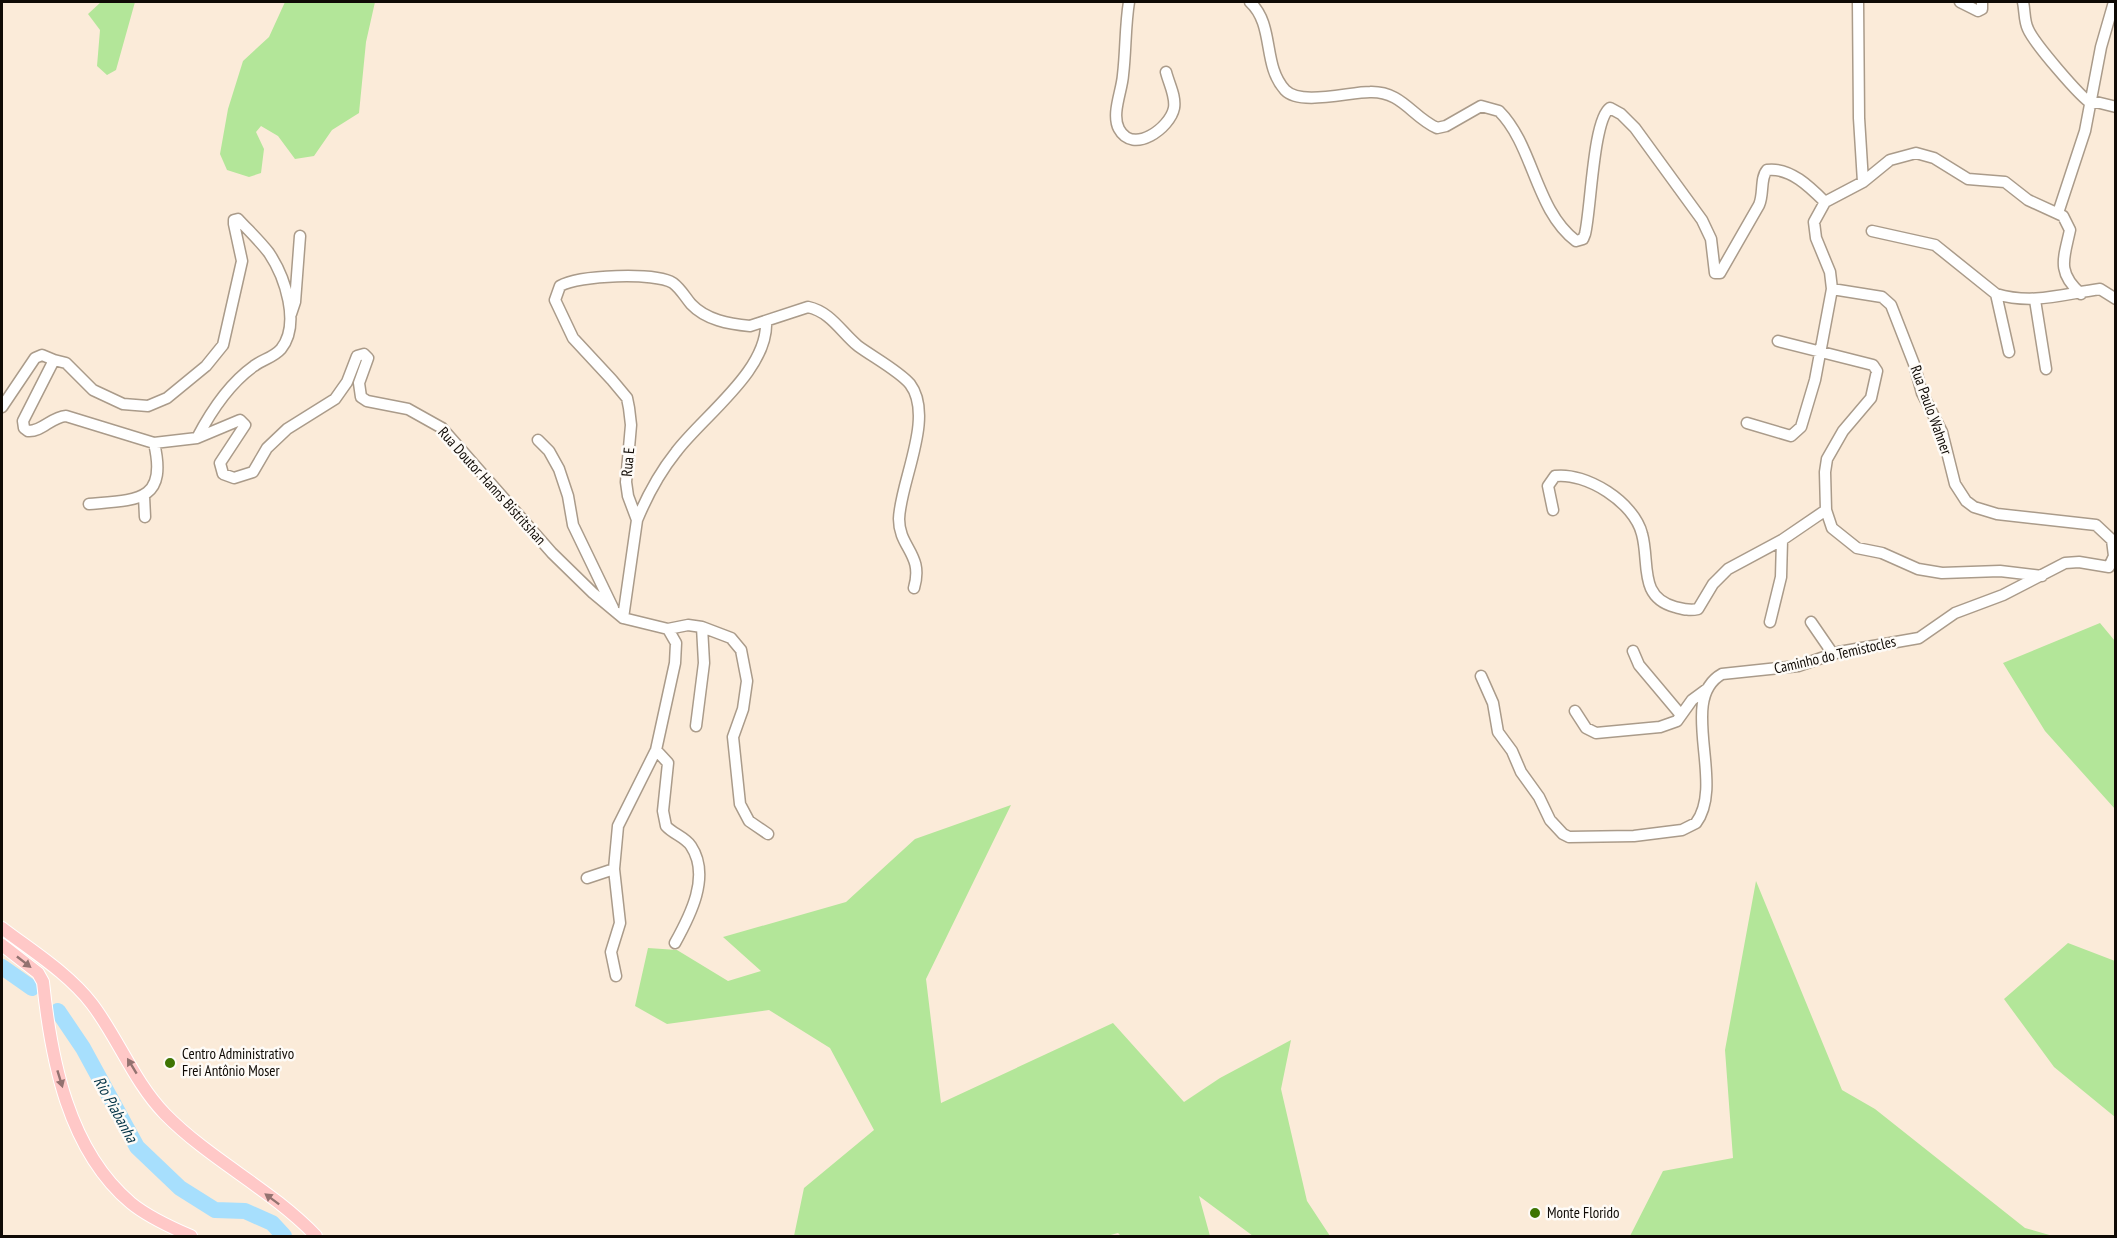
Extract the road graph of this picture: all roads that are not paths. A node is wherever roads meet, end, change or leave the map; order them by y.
1 (1129, 2) edge
2 (1250, 2) edge
3 (1858, 2) edge
4 (1960, 2) edge
5 (1982, 2) edge
6 (2023, 2) edge
7 (2114, 2) edge
8 (1166, 72) dead end
9 (2092, 102) junction
10 (2115, 107) edge
11 (1863, 182) junction
12 (1825, 202) junction
13 (2058, 213) junction
14 (1872, 231) dead end
15 (300, 236) dead end
16 (1832, 289) junction
17 (1996, 294) junction
18 (2081, 294) junction
19 (2115, 299) edge
20 (2035, 300) junction
21 (290, 317) junction
22 (766, 321) junction
23 (1778, 341) dead end
24 (1822, 352) junction
25 (2008, 352) dead end
26 (54, 360) junction
27 (2046, 369) dead end
28 (2, 407) edge
29 (1747, 423) dead end
30 (197, 438) junction
31 (538, 440) dead end
32 (154, 443) junction
33 (144, 496) junction
34 (89, 504) dead end
35 (1553, 510) dead end
36 (1826, 510) junction
37 (145, 517) dead end
38 (637, 520) junction
39 (2114, 537) edge
40 (1782, 540) junction
41 (2109, 567) junction
42 (2042, 576) junction
43 (2115, 577) edge
44 (914, 588) dead end
45 (620, 616) junction
46 (1770, 622) dead end
47 (1811, 622) dead end
48 (702, 627) junction
49 (668, 629) junction
50 (1633, 651) dead end
51 (1833, 654) junction
52 (1481, 676) dead end
53 (1707, 689) junction
54 (1575, 711) dead end
55 (1681, 715) junction
56 (696, 726) dead end
57 (656, 750) junction
58 (768, 834) dead end
59 (614, 869) junction
60 (587, 878) dead end
61 (2, 928) edge
62 (675, 943) dead end
63 (2, 945) edge
64 (616, 976) dead end
65 (191, 1236) edge
66 (316, 1236) edge

1 - 8 street
2 - 12 street
3 - 11 street
4 - 5 street
6 - 9 street
7 - 9 street
9 - 10 street
9 - 13 street
11 - 12 street
11 - 13 street
12 - 16 street
13 - 18 street
14 - 17 street
15 - 21 street
16 - 24 street
16 - 39 street, Rua Paulo Wahner
17 - 20 street
17 - 25 street
18 - 19 street
18 - 20 street
20 - 27 street
21 - 26 street
21 - 30 street
22 - 38 street
22 - 38 street, Rua E
22 - 44 street
23 - 24 street
24 - 29 street
24 - 36 street
26 - 28 street
26 - 32 street, Rua Doutor Hanns Bistritshan
30 - 32 street, Rua Doutor Hanns Bistritshan
30 - 45 street, Rua Doutor Hanns Bistritshan
31 - 45 street
32 - 33 street
33 - 34 street
33 - 37 street
35 - 40 street
36 - 40 street
36 - 42 street
38 - 45 street, Rua E
39 - 41 street, Rua Paulo Wahner
40 - 46 street
41 - 42 street, Caminho do Temistocles
41 - 43 street
42 - 51 street, Caminho do Temistocles
45 - 49 street
47 - 51 street
48 - 49 street
48 - 56 street
48 - 58 street
49 - 57 street
50 - 55 street
51 - 53 street, Caminho do Temistocles
52 - 53 street
53 - 55 street, Caminho do Temistocles
54 - 55 street
57 - 59 street
57 - 62 street
59 - 60 street
59 - 64 street
66 -> 61 main road
63 -> 65 main road

